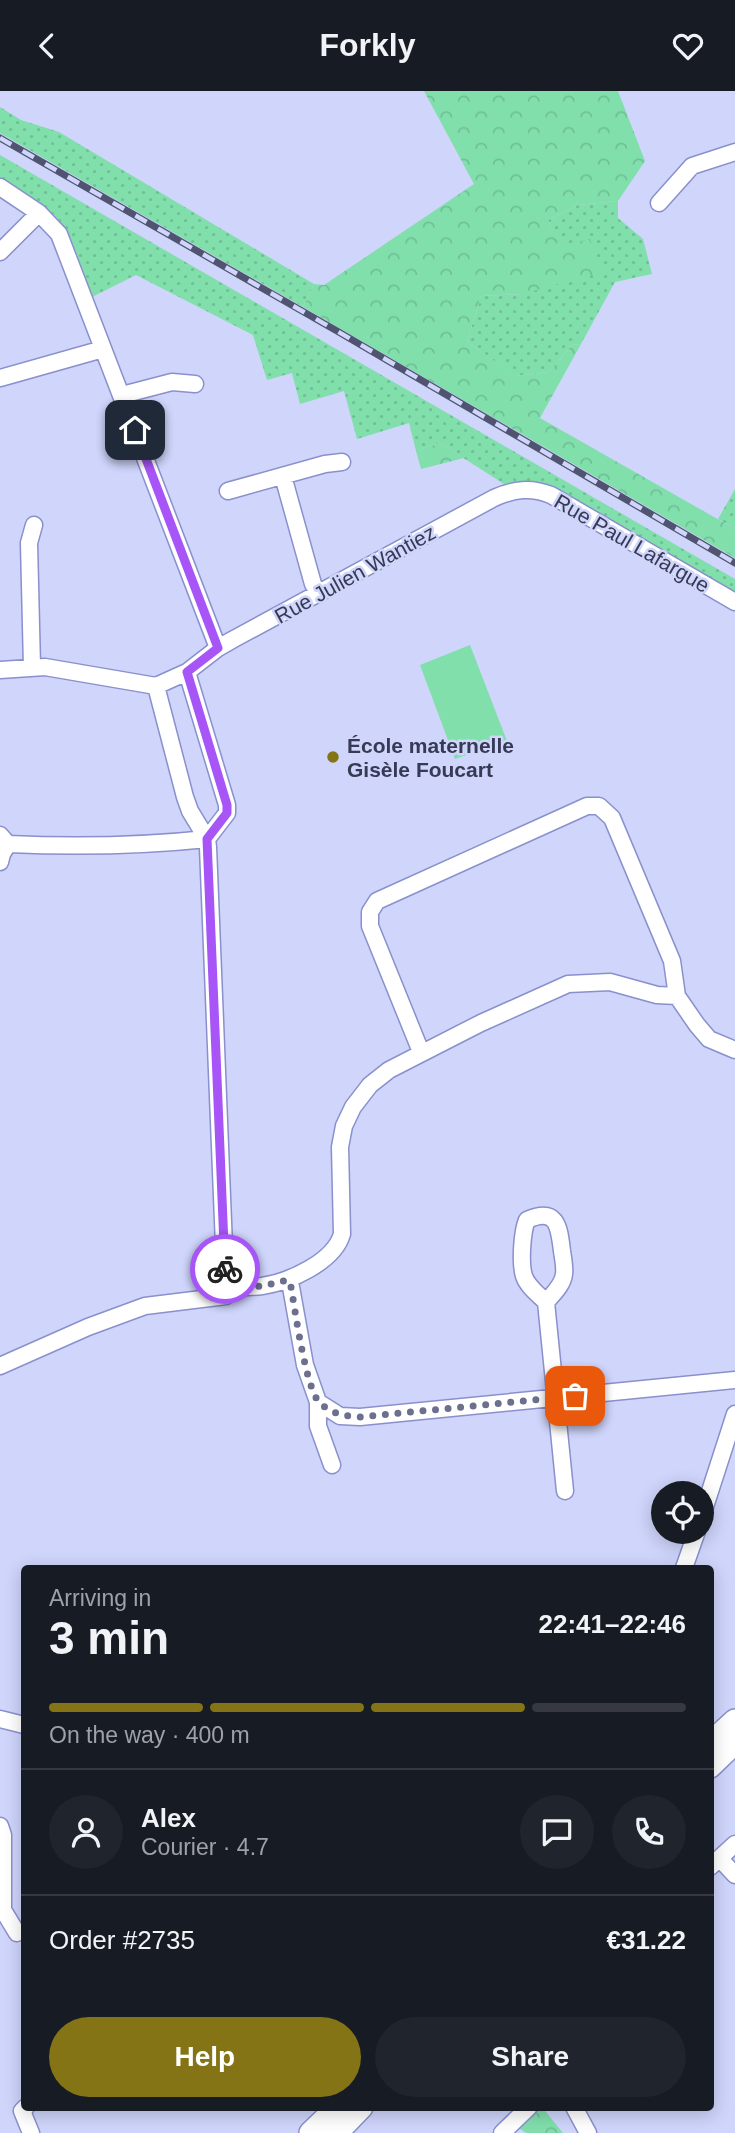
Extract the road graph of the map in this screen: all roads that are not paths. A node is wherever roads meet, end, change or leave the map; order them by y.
1 (735, 152) edge
2 (0, 187) edge
3 (659, 203) dead end
4 (39, 213) junction
5 (0, 252) edge
6 (103, 349) junction
7 (0, 378) edge
8 (195, 384) dead end
9 (121, 395) junction
10 (342, 462) dead end
11 (283, 476) junction
12 (527, 489) joint
13 (228, 491) dead end
14 (34, 525) dead end
15 (319, 594) junction
16 (735, 602) edge
17 (218, 648) junction
18 (32, 667) junction
19 (0, 670) edge
20 (187, 672) junction
21 (156, 685) junction
22 (4, 839) edge
23 (207, 839) junction
24 (0, 862) edge
25 (677, 996) junction
26 (735, 1050) edge
27 (421, 1052) junction
28 (288, 1280) junction
29 (226, 1296) junction
30 (546, 1302) junction
31 (0, 1366) edge
32 (735, 1380) edge
33 (556, 1397) junction
34 (318, 1402) junction
35 (735, 1414) edge
36 (332, 1465) dead end
37 (713, 1481) edge
38 (565, 1491) dead end
39 (692, 1544) edge
40 (685, 1565) edge
41 (0, 1719) edge
42 (735, 1721) edge
43 (21, 1724) edge
44 (714, 1740) edge
45 (735, 1742) edge
46 (714, 1762) edge
47 (0, 1826) edge
48 (735, 1844) edge
49 (715, 1863) edge
50 (735, 1874) edge
51 (17, 1933) dead end
52 (22, 2111) edge
53 (334, 2111) edge
54 (358, 2111) edge
55 (525, 2111) edge
56 (31, 2133) edge
57 (311, 2133) edge
58 (335, 2133) edge
59 (502, 2133) edge

1 - 3 street
2 - 4 street
4 - 5 street
4 - 6 street
6 - 7 street
6 - 9 street
8 - 9 street
9 - 17 street
10 - 11 street
11 - 13 street
11 - 15 street
12 - 15 street, Rue Julien Wantiez
12 - 16 street, Rue Paul Lafargue
14 - 18 street
15 - 17 street, Rue Julien Wantiez
17 - 20 street, Rue Julien Wantiez
18 - 19 street
18 - 21 street
20 - 21 street, Rue Julien Wantiez
20 - 23 street
21 - 23 street
22 - 23 street
22 - 24 street
23 - 29 street
25 - 26 street
25 - 27 street
25 - 27 street
27 - 28 street
28 - 29 street
28 - 34 street
29 - 31 street
30 - 30 street
30 - 33 street
32 - 33 street
33 - 34 street
33 - 38 street
34 - 36 street
35 - 37 street
39 - 40 street
41 - 43 street
42 - 44 main road
45 - 46 main road
47 - 51 street
48 - 49 street
49 - 50 street
52 - 56 street
53 - 57 main road
54 - 58 main road
55 - 59 street

